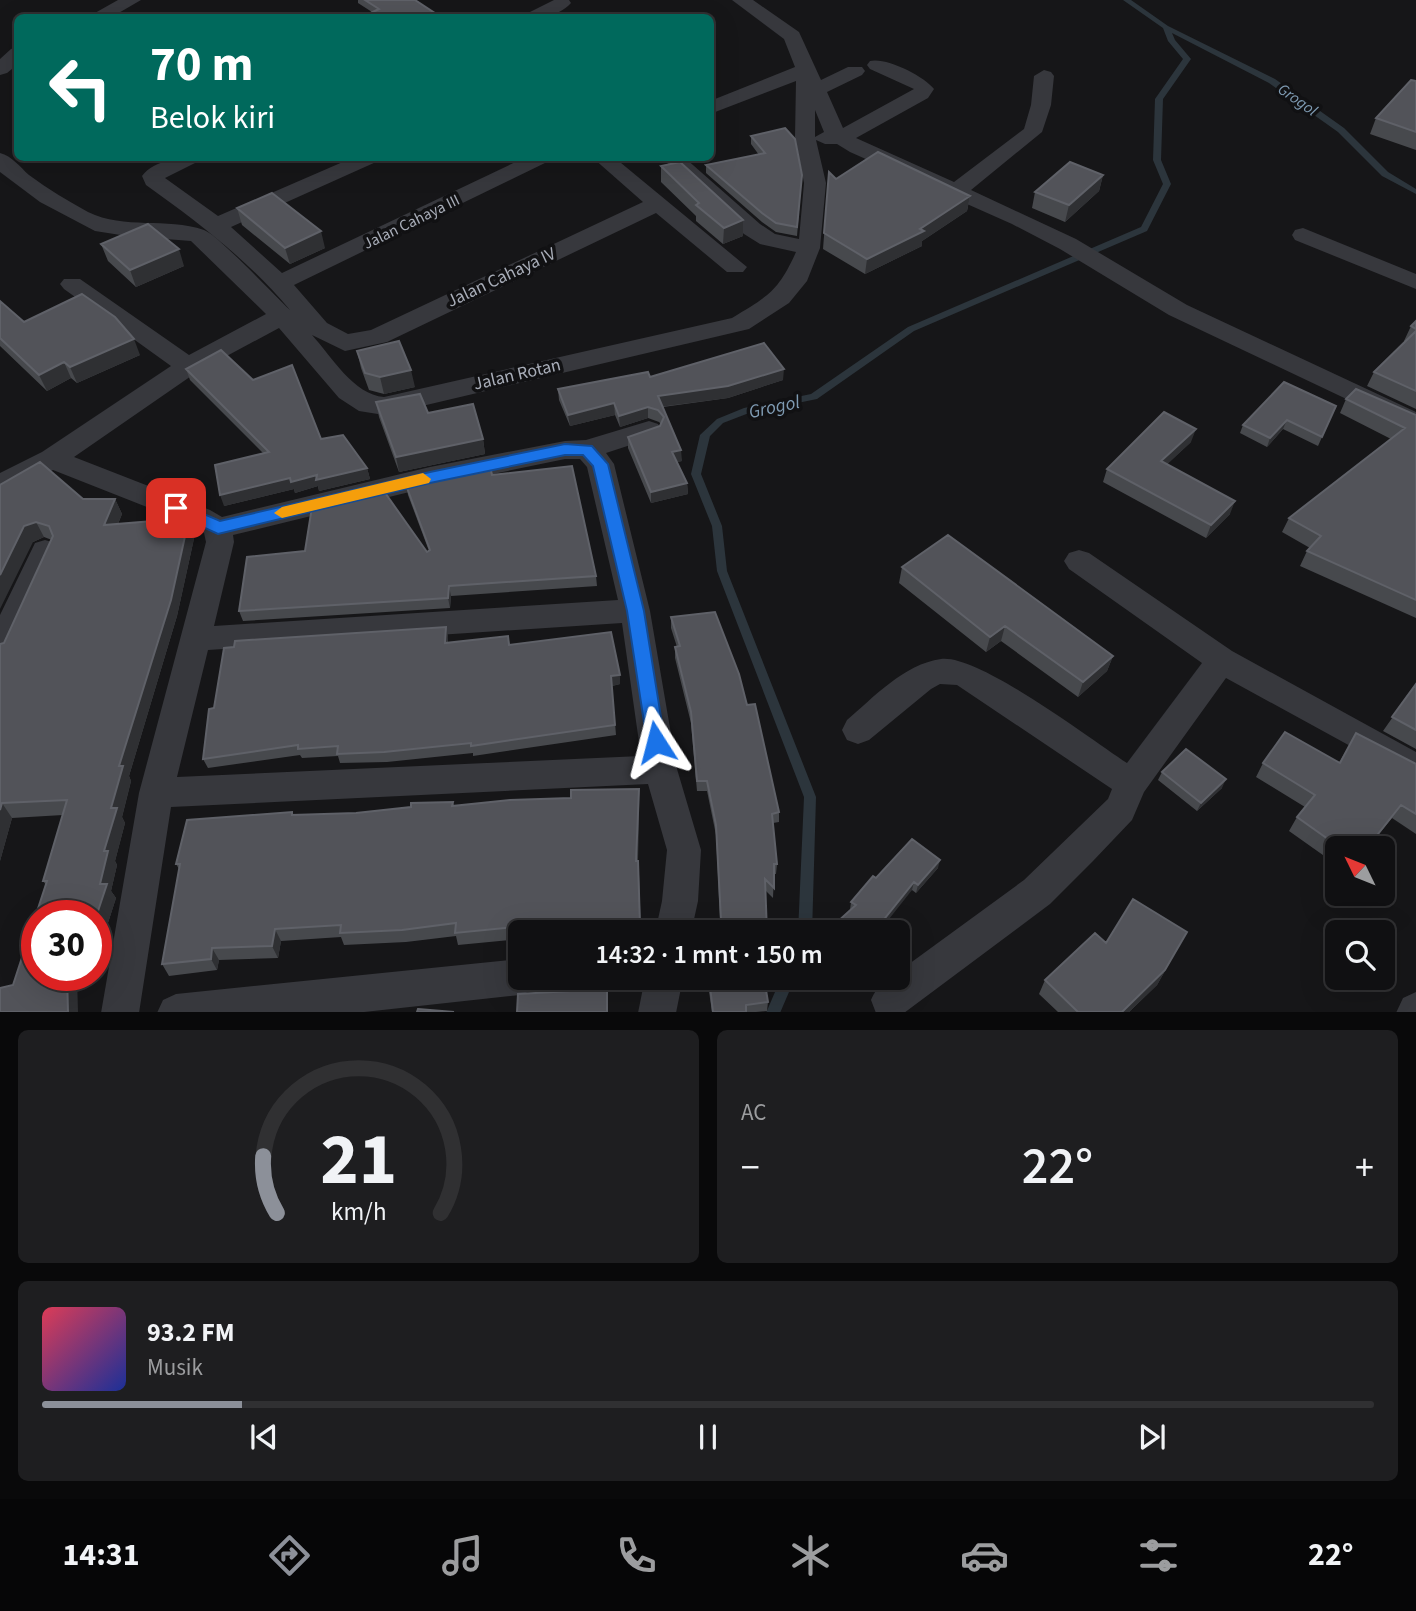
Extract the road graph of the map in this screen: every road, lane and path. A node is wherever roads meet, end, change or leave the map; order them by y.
1 (132, 0) edge
2 (741, 0) edge
3 (562, 3) dead end
4 (103, 14) edge
5 (536, 14) edge
6 (0, 38) edge
7 (10, 59) edge
8 (877, 65) dead end
9 (855, 71) dead end
10 (1044, 76) dead end
11 (811, 80) junction
12 (714, 107) edge
13 (805, 137) junction
14 (841, 138) junction
15 (0, 159) edge
16 (184, 161) edge
17 (362, 161) edge
18 (534, 161) edge
19 (606, 161) edge
20 (676, 161) edge
21 (956, 191) junction
22 (656, 204) junction
23 (213, 223) junction
24 (1303, 235) dead end
25 (809, 248) junction
26 (735, 267) dead end
27 (1416, 282) edge
28 (280, 283) junction
29 (72, 284) dead end
30 (282, 316) junction
31 (188, 366) junction
32 (1416, 423) edge
33 (649, 430) edge
34 (587, 449) junction
35 (52, 459) junction
36 (0, 485) edge
37 (218, 528) junction
38 (45, 551) edge
39 (1079, 561) dead end
40 (635, 611) junction
41 (194, 639) junction
42 (0, 648) edge
43 (1221, 660) junction
44 (858, 730) dead end
45 (1416, 768) edge
46 (660, 769) junction
47 (1131, 784) junction
48 (156, 793) junction
49 (676, 920) edge
50 (508, 979) edge
51 (662, 990) edge
52 (890, 1000) dead end
53 (365, 1003) edge
54 (120, 1012) edge
55 (195, 1012) edge
56 (657, 1012) edge

1 - 4 street
2 - 11 street, Jalan Rotan
3 - 5 street
6 - 7 street
8 - 14 street
9 - 11 street
10 - 21 street
11 - 12 street
11 - 13 street, Jalan Rotan
11 - 14 street
13 - 14 street
13 - 25 street, Jalan Rotan
14 - 21 street
15 - 30 street, Jalan Rotan
16 - 23 street
17 - 23 street
18 - 28 street, Jalan Cahaya III
19 - 22 street
20 - 25 street
21 - 32 street
22 - 26 street
22 - 28 street, Jalan Cahaya IV
23 - 28 street
24 - 27 street
25 - 30 street, Jalan Rotan
29 - 31 street
30 - 31 street
31 - 35 street
33 - 34 street
34 - 37 street
34 - 40 street
35 - 36 street
35 - 37 street
37 - 41 street
38 - 42 street
39 - 43 street
40 - 41 street
40 - 46 street
41 - 48 street
43 - 45 street
43 - 47 street
44 - 47 street
46 - 48 street
46 - 49 street
47 - 52 street
48 - 54 street
50 - 53 street
51 - 56 street
53 - 55 street

